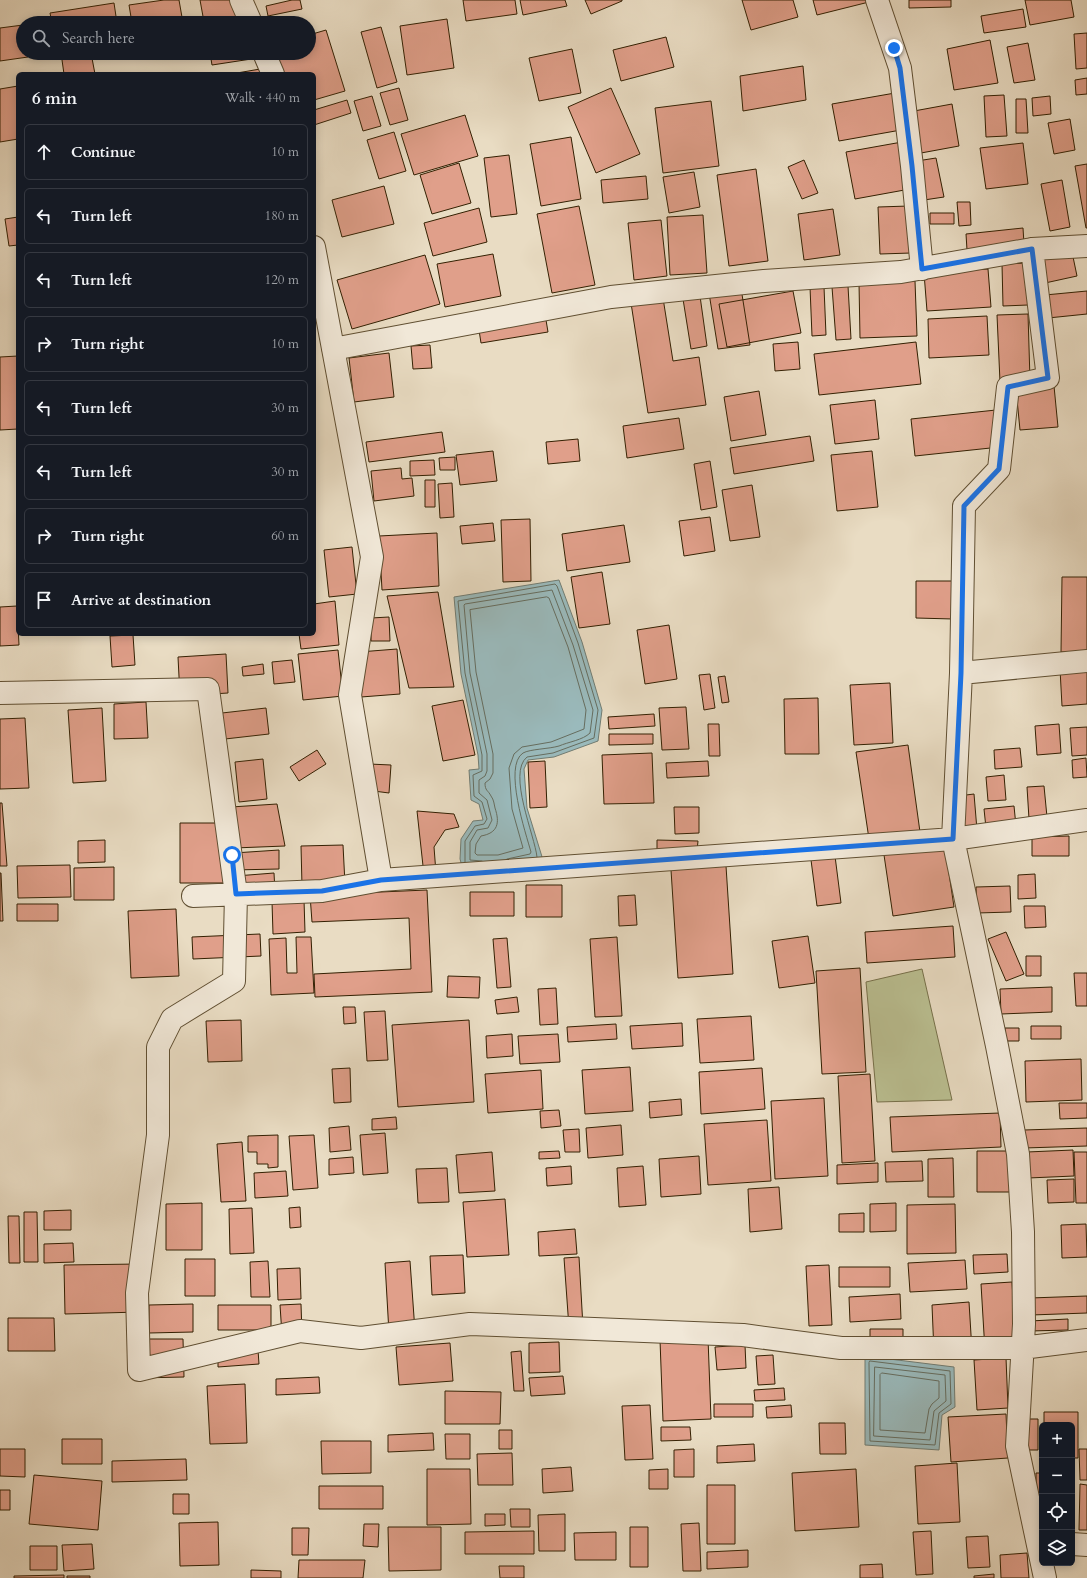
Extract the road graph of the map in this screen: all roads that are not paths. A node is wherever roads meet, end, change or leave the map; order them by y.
1 (241, 0) edge
2 (877, 0) edge
3 (248, 16) edge
4 (267, 60) edge
5 (272, 72) edge
6 (1087, 246) edge
7 (1032, 249) junction
8 (316, 258) edge
9 (922, 269) junction
10 (332, 349) junction
11 (1087, 660) edge
12 (961, 673) junction
13 (0, 693) edge
14 (1087, 820) edge
15 (953, 839) junction
16 (381, 880) junction
17 (236, 894) junction
18 (193, 896) dead end
19 (1087, 1340) edge
20 (1022, 1348) junction
21 (1039, 1539) edge
22 (1075, 1544) edge
23 (1087, 1545) edge
24 (1043, 1566) edge
25 (1045, 1578) edge

1 - 3 street
2 - 9 street
4 - 5 street
6 - 7 street
7 - 9 street
7 - 12 street
8 - 10 street
9 - 10 street
10 - 16 street
11 - 12 street
12 - 15 street
13 - 17 street
14 - 15 street
15 - 16 street
15 - 20 street
16 - 17 street
17 - 18 street
17 - 20 street
19 - 20 street
20 - 21 street
22 - 23 street
24 - 25 street

